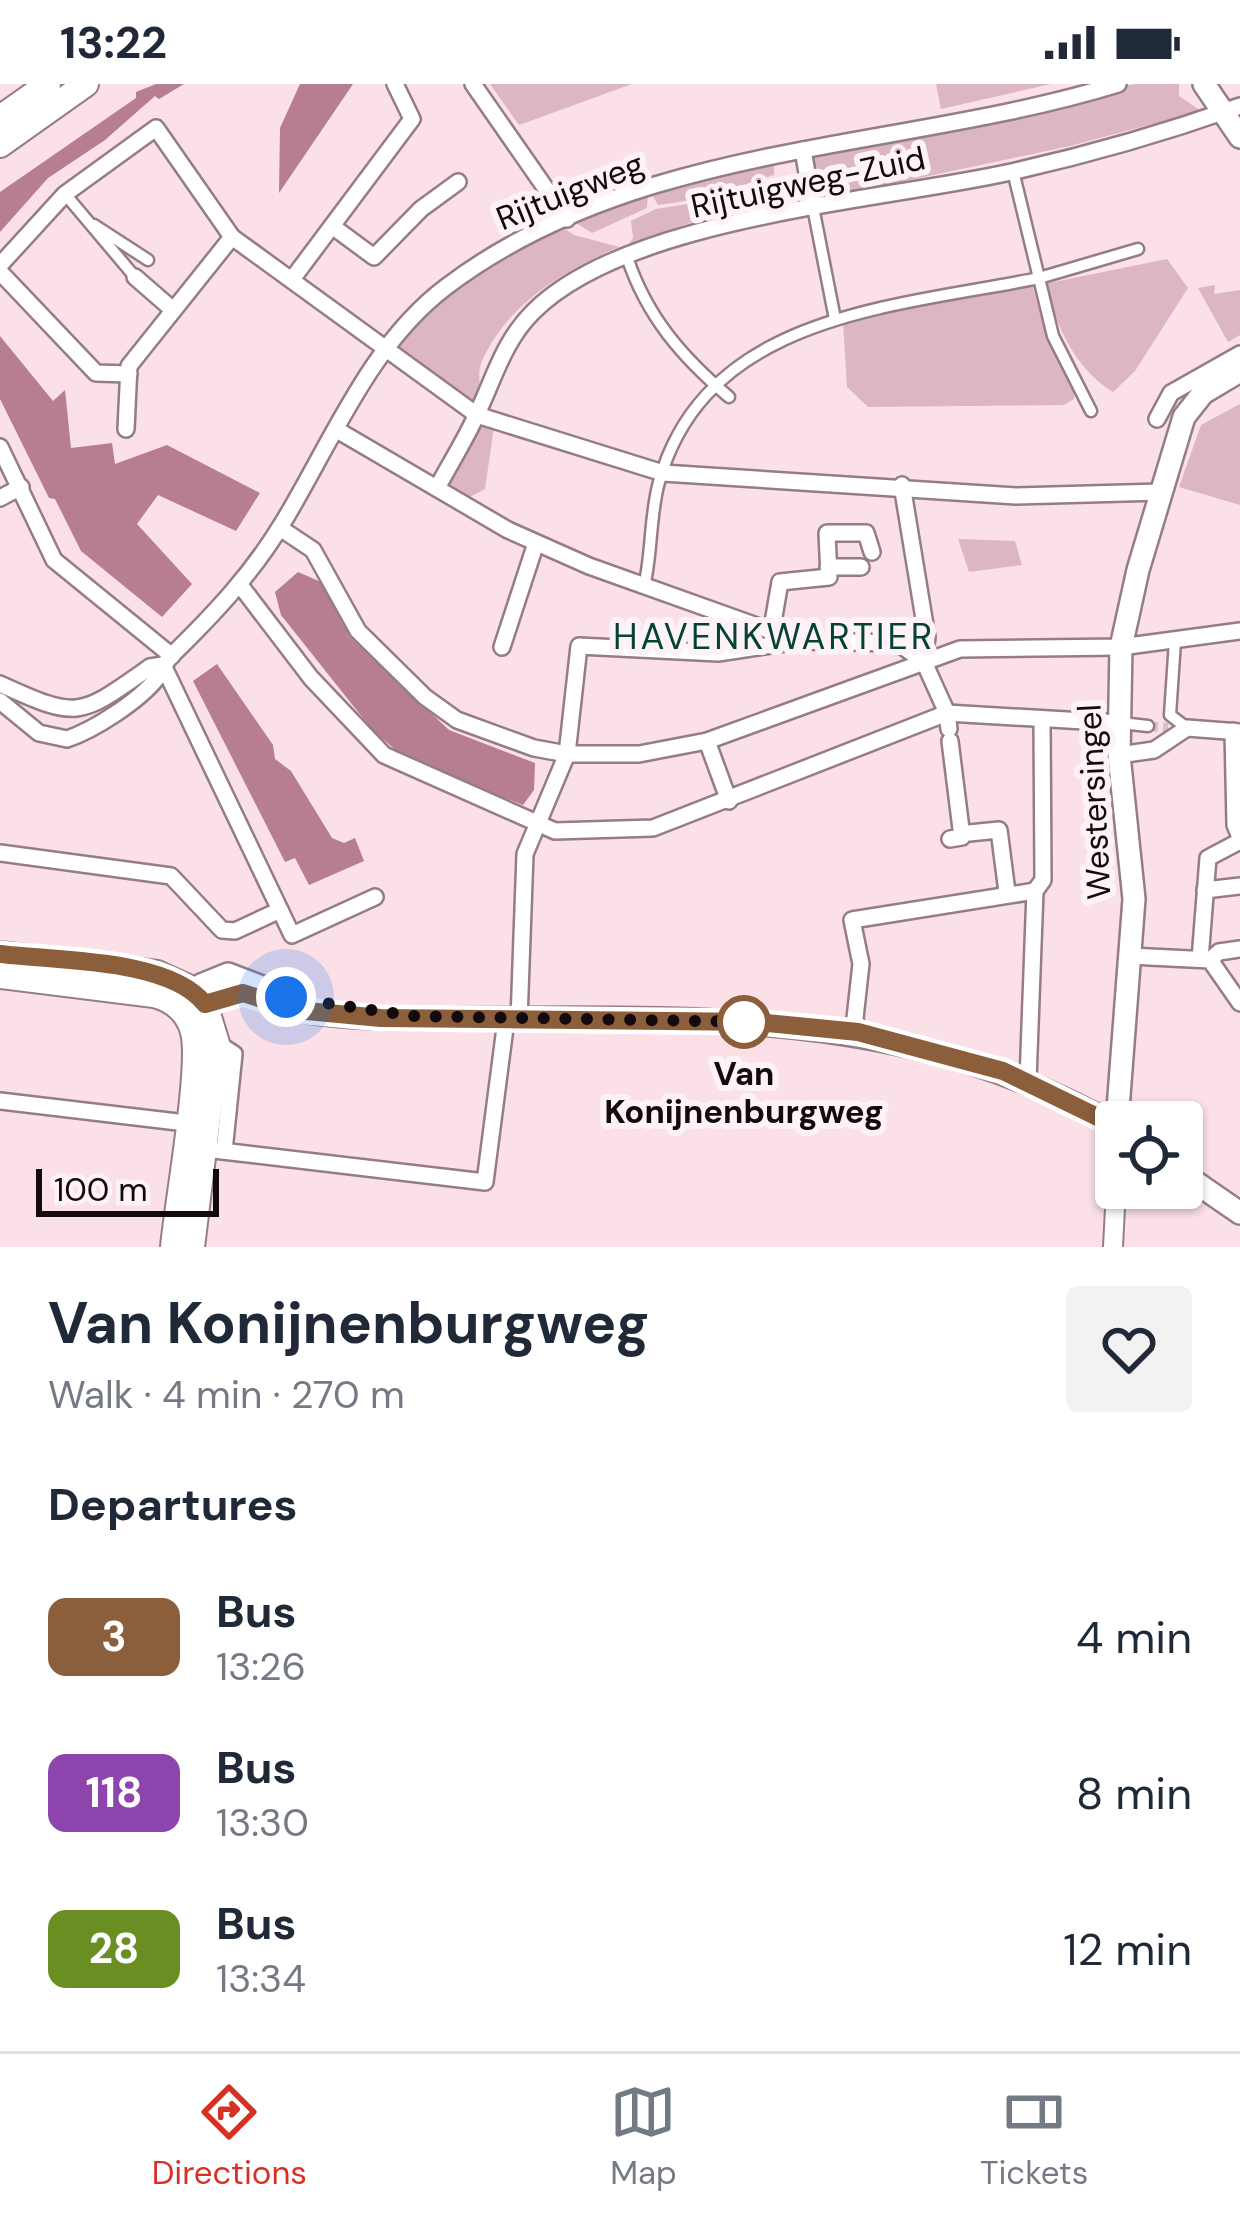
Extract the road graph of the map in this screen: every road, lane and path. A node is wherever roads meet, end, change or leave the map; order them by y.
1 (48, 84) edge
2 (86, 84) edge
3 (395, 84) edge
4 (472, 84) edge
5 (1118, 84) edge
6 (1204, 84) edge
7 (1232, 109) edge
8 (0, 118) edge
9 (1240, 136) edge
10 (0, 145) edge
11 (803, 150) junction
12 (1013, 172) junction
13 (458, 182) dead end
14 (65, 194) junction
15 (813, 207) junction
16 (567, 219) junction
17 (94, 225) junction
18 (332, 226) junction
19 (232, 237) junction
20 (1138, 249) dead end
21 (627, 257) junction
22 (148, 260) dead end
23 (0, 268) edge
24 (135, 277) joint
25 (292, 278) junction
26 (1039, 278) junction
27 (172, 310) junction
28 (835, 319) junction
29 (386, 350) junction
30 (1240, 354) edge
31 (1240, 371) edge
32 (129, 374) junction
33 (715, 385) junction
34 (729, 397) dead end
35 (1091, 411) dead end
36 (477, 415) junction
37 (1157, 419) dead end
38 (127, 429) dead end
39 (338, 430) junction
40 (0, 446) edge
41 (663, 472) junction
42 (902, 485) junction
43 (21, 487) junction
44 (437, 488) junction
45 (1161, 492) junction
46 (0, 498) edge
47 (280, 528) junction
48 (536, 544) junction
49 (872, 552) dead end
50 (828, 567) junction
51 (861, 567) dead end
52 (645, 582) junction
53 (240, 585) junction
54 (772, 628) junction
55 (1240, 631) edge
56 (799, 641) junction
57 (1175, 641) junction
58 (502, 647) dead end
59 (1121, 647) junction
60 (167, 660) junction
61 (924, 662) junction
62 (0, 684) edge
63 (0, 701) edge
64 (1042, 721) junction
65 (1118, 723) junction
66 (1148, 726) tunnel mouth
67 (948, 728) junction
68 (1168, 728) tunnel mouth
69 (1187, 728) junction
70 (1236, 731) edge
71 (707, 741) junction
72 (567, 754) junction
73 (1119, 755) junction
74 (729, 801) junction
75 (535, 824) junction
76 (970, 833) dead end
77 (950, 839) dead end
78 (1240, 839) edge
79 (0, 853) edge
80 (1240, 886) edge
81 (1205, 890) junction
82 (1035, 891) junction
83 (1007, 892) junction
84 (375, 897) dead end
85 (280, 910) junction
86 (1240, 949) edge
87 (0, 954) edge
88 (1130, 956) junction
89 (1205, 959) junction
90 (0, 976) edge
91 (193, 1002) junction
92 (1240, 1003) edge
93 (513, 1020) junction
94 (858, 1032) junction
95 (1028, 1081) junction
96 (0, 1101) edge
97 (1119, 1101) edge
98 (1095, 1113) edge
99 (186, 1123) junction
100 (223, 1151) junction
101 (1203, 1187) edge
102 (1115, 1209) edge
103 (1240, 1213) edge
104 (173, 1247) edge
105 (192, 1247) edge
106 (1113, 1247) edge

1 - 8 main road
2 - 10 main road
3 - 18 street
4 - 16 street
5 - 11 street, Rijtuigweg
6 - 7 main road
7 - 9 main road
7 - 12 street, Rijtuigweg-Zuid
11 - 15 street
11 - 16 street, Rijtuigweg
12 - 15 street, Rijtuigweg-Zuid
12 - 26 street
13 - 18 street
14 - 17 street
14 - 19 street
14 - 23 street
15 - 21 street, Rijtuigweg-Zuid
15 - 28 street
16 - 29 street, Rijtuigweg
17 - 22 street
17 - 24 street
18 - 25 street
19 - 25 street
19 - 27 street
20 - 26 street
21 - 33 street
21 - 36 street, Rijtuigweg-Zuid
23 - 32 street
24 - 27 street
25 - 29 street
26 - 28 street
26 - 35 street
27 - 32 street
28 - 33 street
29 - 36 street
29 - 39 street, Rijtuigweg
30 - 37 street
31 - 45 main road, Westersingel
32 - 38 street
33 - 34 street
33 - 41 street
36 - 41 street
36 - 44 street, Rijtuigweg-Zuid
39 - 44 street
39 - 47 street, Rijtuigweg
40 - 43 street
41 - 42 street
41 - 52 street
42 - 45 street
42 - 61 street
43 - 46 street
43 - 60 street
44 - 48 street
45 - 59 main road, Westersingel
47 - 53 street, Rijtuigweg
47 - 72 street
48 - 52 street
48 - 58 street
49 - 50 street
50 - 51 street
50 - 54 street
52 - 54 street
53 - 60 street, Rijtuigweg
53 - 75 street
54 - 56 street
55 - 57 street
56 - 61 street
56 - 72 street
57 - 59 street
57 - 69 street
59 - 61 street
59 - 65 main road, Westersingel
60 - 62 street
60 - 63 street, Rijtuigweg
60 - 85 street
61 - 67 street
61 - 71 street
64 - 65 street
64 - 67 street
64 - 82 street
65 - 66 street
65 - 73 main road, Westersingel
67 - 74 street
67 - 77 street
68 - 69 street
69 - 70 street
69 - 73 street
70 - 78 street
71 - 72 street
71 - 74 street
72 - 75 street
73 - 88 main road, Westersingel
74 - 75 street
75 - 93 street
76 - 83 street
78 - 81 street
79 - 85 street
80 - 81 street
81 - 89 street
82 - 83 street
82 - 95 street
83 - 94 street
84 - 85 street
86 - 89 street
87 - 91 main road
88 - 89 street
88 - 97 main road, Westersingel
89 - 92 street
90 - 91 main road
91 - 93 main road
91 - 99 main road
91 - 100 main road
93 - 94 main road
93 - 100 street
94 - 95 main road
95 - 98 main road
96 - 99 street
99 - 104 main road
100 - 105 main road
101 - 103 main road
102 - 106 street

